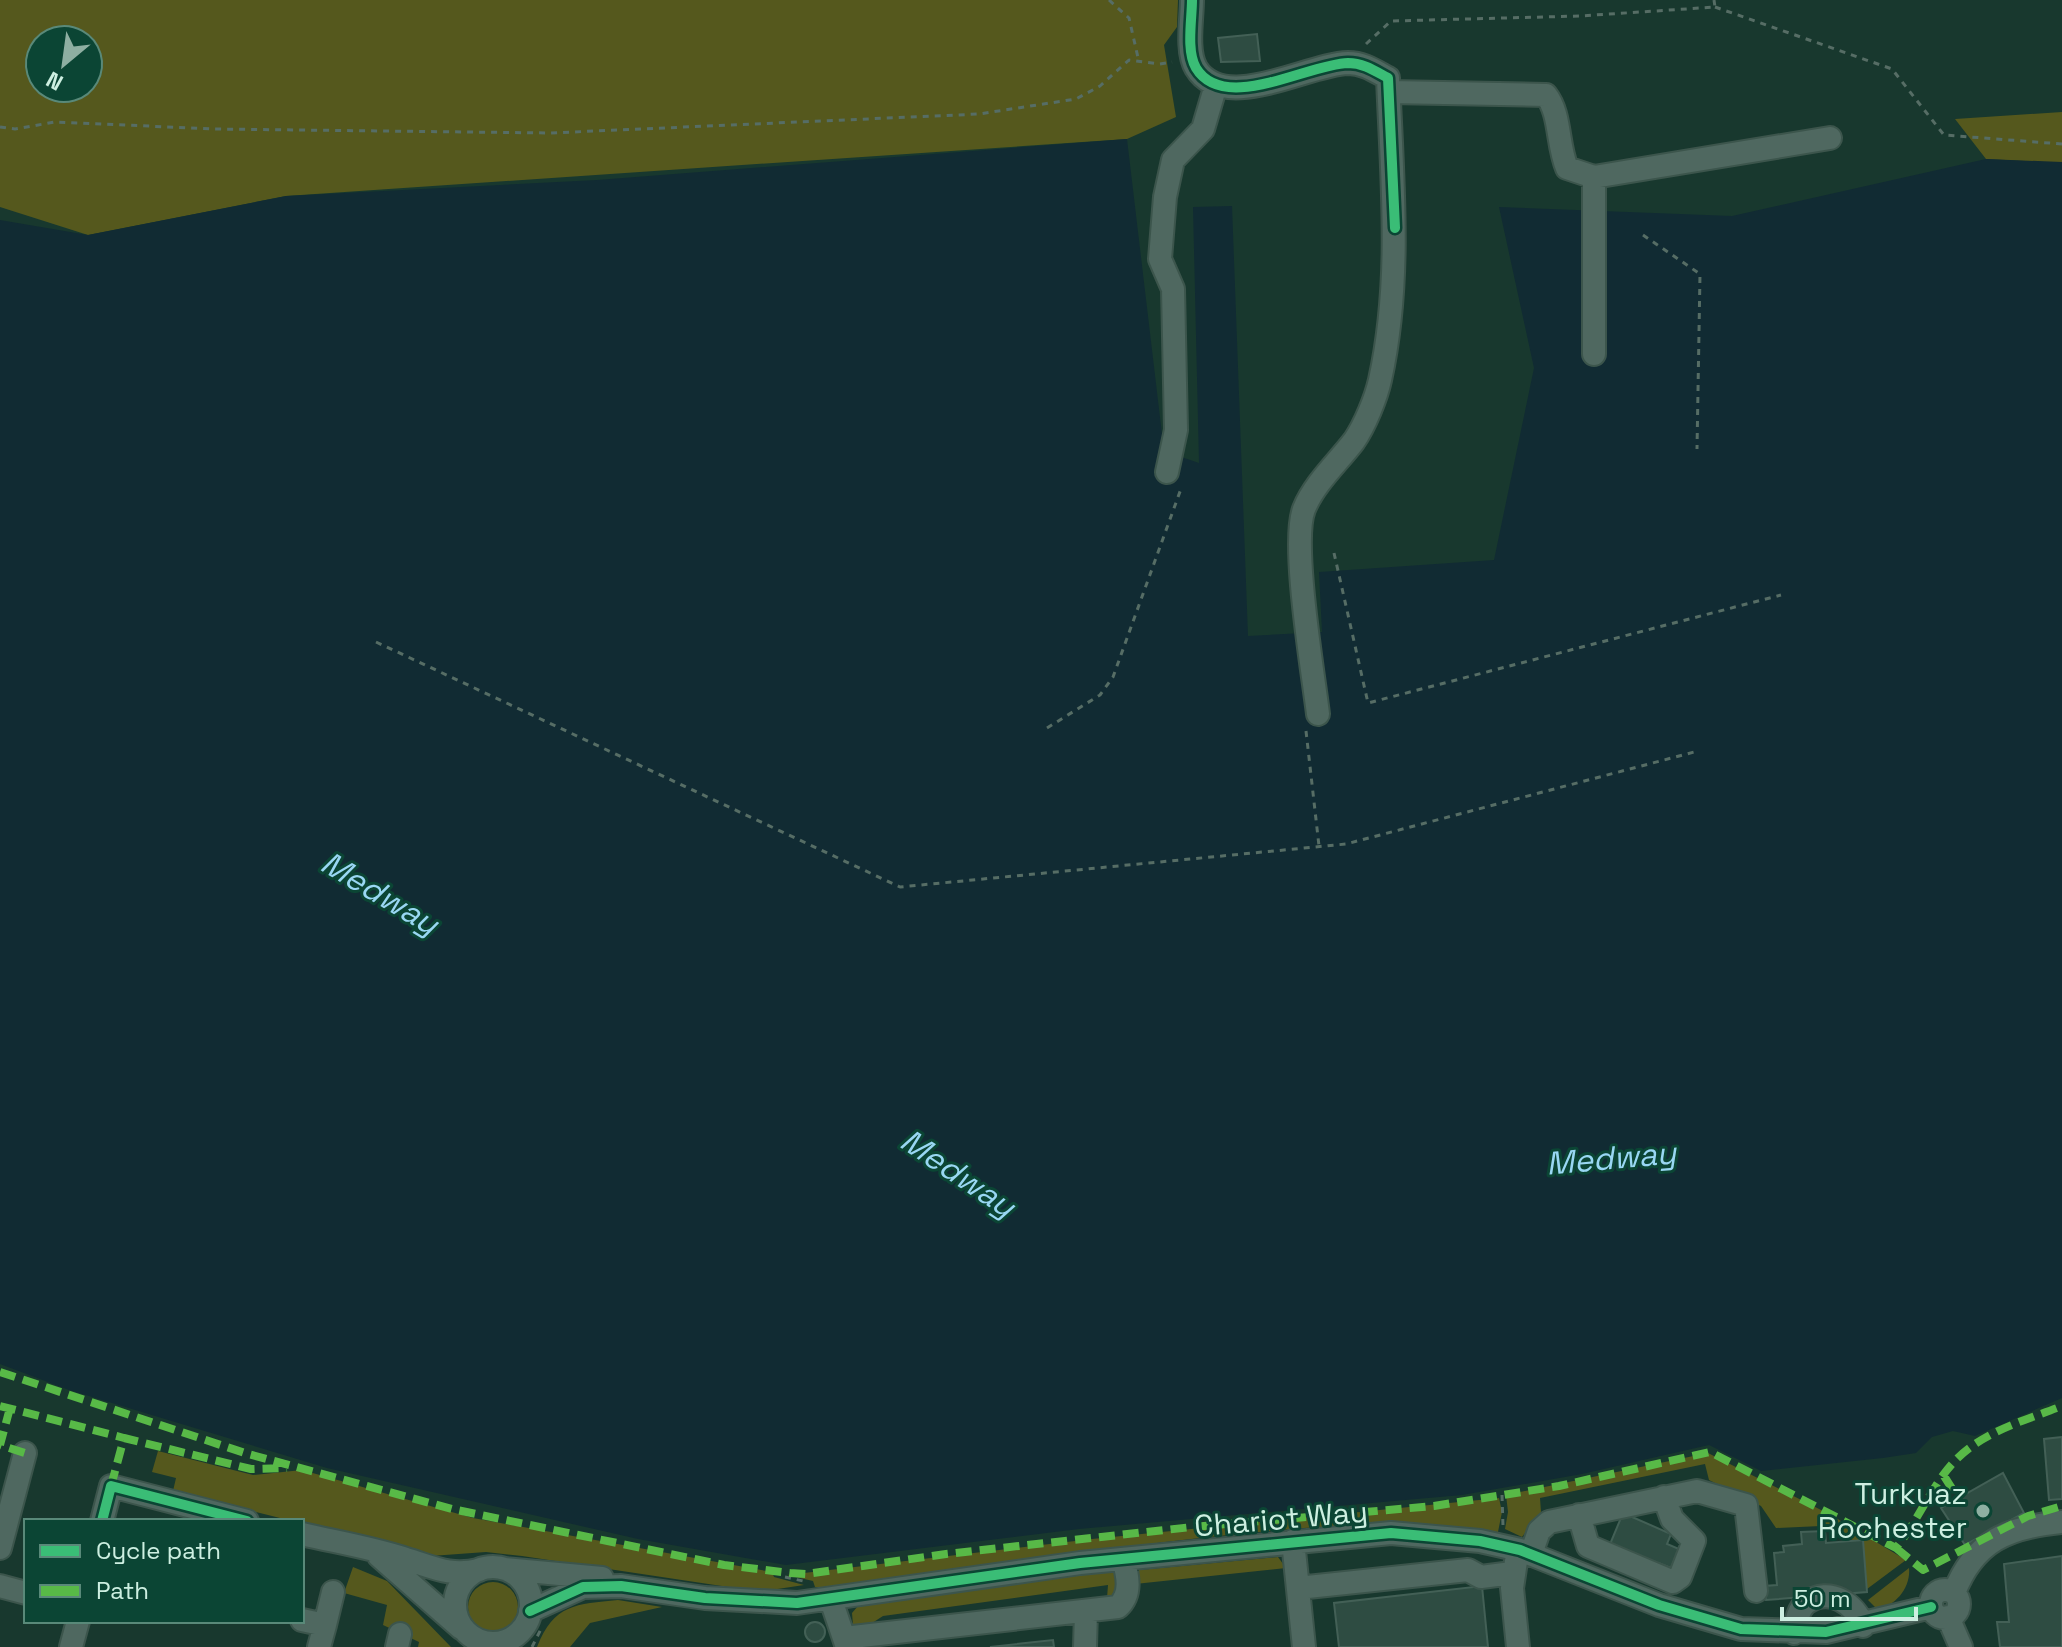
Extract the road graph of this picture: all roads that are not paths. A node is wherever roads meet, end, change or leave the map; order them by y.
1 (1192, 0) edge
2 (1216, 85) junction
3 (1389, 92) junction
4 (1830, 138) dead end
5 (1594, 177) junction
6 (1594, 354) dead end
7 (1175, 478) road end
8 (1318, 714) dead end
9 (25, 1453) dead end
10 (6, 1492) edge
11 (1664, 1497) junction
12 (1579, 1515) junction
13 (103, 1519) edge
14 (239, 1519) edge
15 (2062, 1522) edge
16 (304, 1534) edge
17 (1293, 1541) junction
18 (0, 1548) edge
19 (1516, 1550) junction
20 (375, 1552) junction
21 (1123, 1559) junction
22 (493, 1569) junction
23 (1512, 1573) junction
24 (0, 1586) edge
25 (621, 1586) junction
26 (1298, 1588) junction
27 (1756, 1591) dead end
28 (24, 1592) edge
29 (333, 1592) dead end
30 (831, 1600) junction
31 (1086, 1611) junction
32 (1940, 1612) junction
33 (528, 1618) junction
34 (304, 1622) edge
35 (77, 1623) edge
36 (1863, 1626) junction
37 (322, 1636) edge
38 (1787, 1638) edge
39 (474, 1640) edge
40 (845, 1643) edge
41 (71, 1647) edge
42 (517, 1647) edge
43 (1085, 1647) edge
44 (1304, 1647) edge
45 (1518, 1647) edge
46 (1961, 1647) edge

1 - 2 street
2 - 3 street
2 - 7 street
3 - 5 street
3 - 8 street
4 - 5 street
5 - 6 street
9 - 10 street
10 - 18 street
11 - 12 street
11 - 12 street
11 - 27 street
12 - 19 street
13 - 14 street
15 - 32 street, Chariot Way
16 - 20 street
17 - 19 street, Chariot Way
17 - 21 street, Chariot Way
17 - 26 street
19 - 23 street
19 - 38 street, Chariot Way
20 - 22 street
20 - 39 street
21 - 30 street, Chariot Way
21 - 31 street
22 - 25 street
22 - 33 street
22 - 39 street
23 - 26 street
23 - 45 street
24 - 28 street
25 - 30 street, Chariot Way
25 - 33 street
26 - 44 street
29 - 37 street
30 - 40 street
31 - 40 street
31 - 43 street
32 - 36 street, Chariot Way
32 - 46 street
33 - 39 street
33 - 42 street
34 - 37 street
35 - 41 street
36 - 38 street, Chariot Way
36 - 38 street

